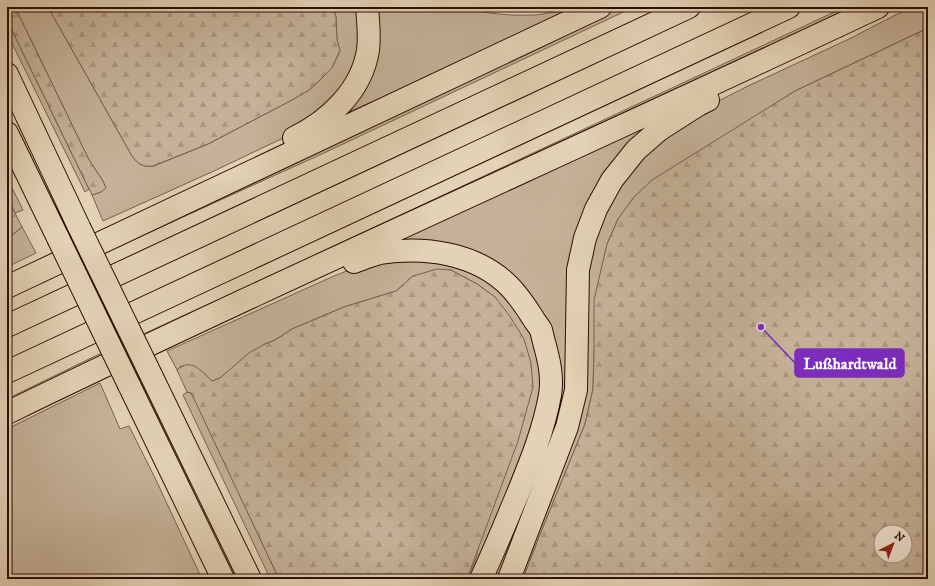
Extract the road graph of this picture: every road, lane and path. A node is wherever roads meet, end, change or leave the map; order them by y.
1 (366, 7) edge
2 (600, 7) edge
3 (689, 7) edge
4 (789, 7) edge
5 (878, 7) edge
6 (772, 57) junction
7 (8, 75) edge
8 (7, 133) edge
9 (154, 218) junction
10 (312, 269) junction
11 (7, 287) edge
12 (7, 326) edge
13 (7, 372) edge
14 (46, 394) junction
15 (7, 413) edge
16 (7, 422) edge
17 (197, 525) junction
18 (250, 575) edge
19 (212, 579) edge
20 (223, 579) edge
21 (482, 579) edge
22 (509, 579) edge

1 - 9 highway
2 - 9 highway
3 - 12 highway
4 - 13 highway
5 - 6 highway
6 - 10 highway
6 - 22 highway
7 - 18 highway, bridge
8 - 17 highway, bridge
9 - 11 highway
10 - 14 highway
10 - 21 highway
14 - 15 highway
14 - 16 highway
17 - 19 highway
17 - 20 highway

